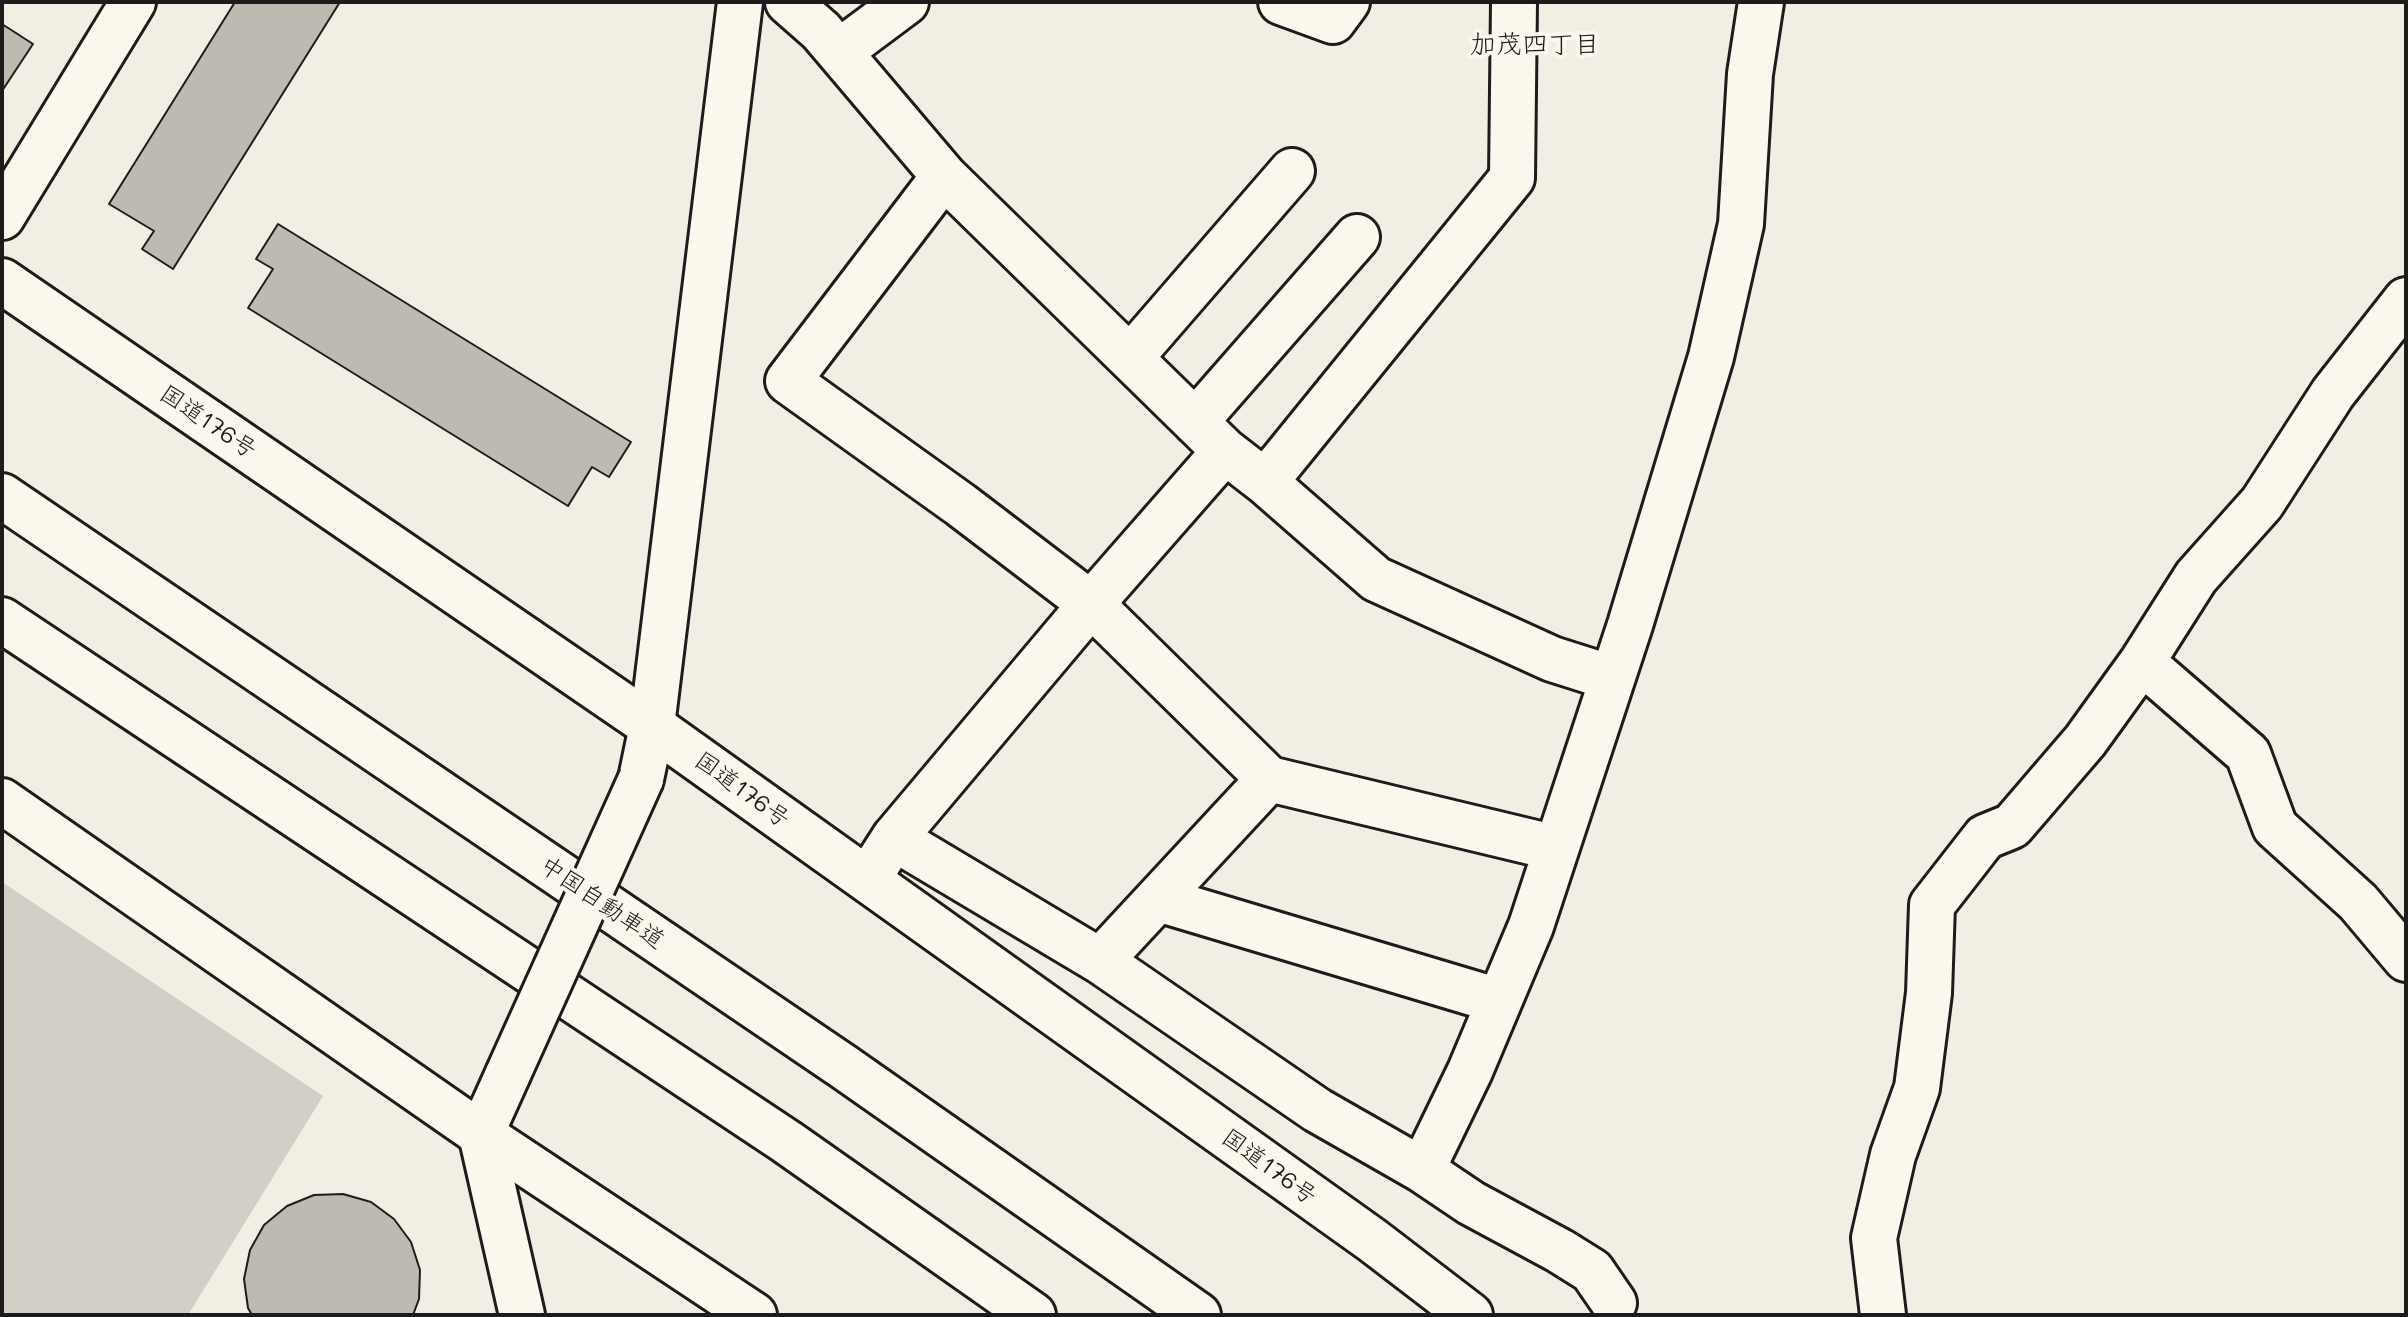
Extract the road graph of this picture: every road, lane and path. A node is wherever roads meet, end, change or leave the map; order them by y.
1 (133, 2) edge
2 (740, 2) edge
3 (788, 2) edge
4 (906, 2) edge
5 (1281, 2) edge
6 (1347, 2) edge
7 (1514, 2) edge
8 (1761, 2) edge
9 (839, 52) junction
10 (1292, 171) dead end
11 (944, 176) junction
12 (2, 217) edge
13 (1357, 237) dead end
14 (2, 281) edge
15 (2406, 300) edge
16 (1130, 358) junction
17 (1210, 437) junction
18 (1265, 482) junction
19 (2, 496) edge
20 (1091, 604) junction
21 (2, 620) edge
22 (2142, 662) junction
23 (1612, 678) junction
24 (652, 726) junction
25 (1269, 779) junction
26 (2, 801) edge
27 (894, 838) junction
28 (1556, 848) junction
29 (867, 879) junction
30 (1158, 899) junction
31 (2406, 959) edge
32 (1100, 961) junction
33 (1499, 1001) junction
34 (481, 1134) junction
35 (1422, 1170) junction
36 (1372, 1240) junction
37 (1614, 1303) dead end
38 (522, 1315) edge
39 (754, 1315) edge
40 (1033, 1315) edge
41 (1198, 1315) edge
42 (1470, 1315) edge
43 (1483, 1315) edge
44 (1883, 1315) edge

1 - 12 main road
2 - 24 main road
3 - 9 main road
4 - 9 main road
5 - 6 main road
7 - 18 main road
8 - 23 main road
9 - 11 main road
10 - 16 main road
11 - 16 main road
11 - 20 main road
13 - 17 main road
14 - 24 main road, 国道176号
15 - 22 main road
16 - 17 main road
17 - 18 main road
17 - 20 main road
18 - 23 main road
19 - 41 main road, 中国自動車道
20 - 25 main road
20 - 27 main road
21 - 40 main road
22 - 31 main road
22 - 44 main road
23 - 28 main road
24 - 29 main road, 国道176号
24 - 34 main road, bridge
25 - 28 main road
25 - 30 main road
26 - 34 main road
27 - 29 main road
27 - 32 main road
28 - 33 main road
29 - 36 main road, 国道176号
30 - 32 main road
30 - 33 main road
32 - 35 main road
33 - 35 main road
34 - 38 main road
34 - 39 main road
35 - 37 main road
36 - 42 main road, 国道176号
36 - 43 main road

